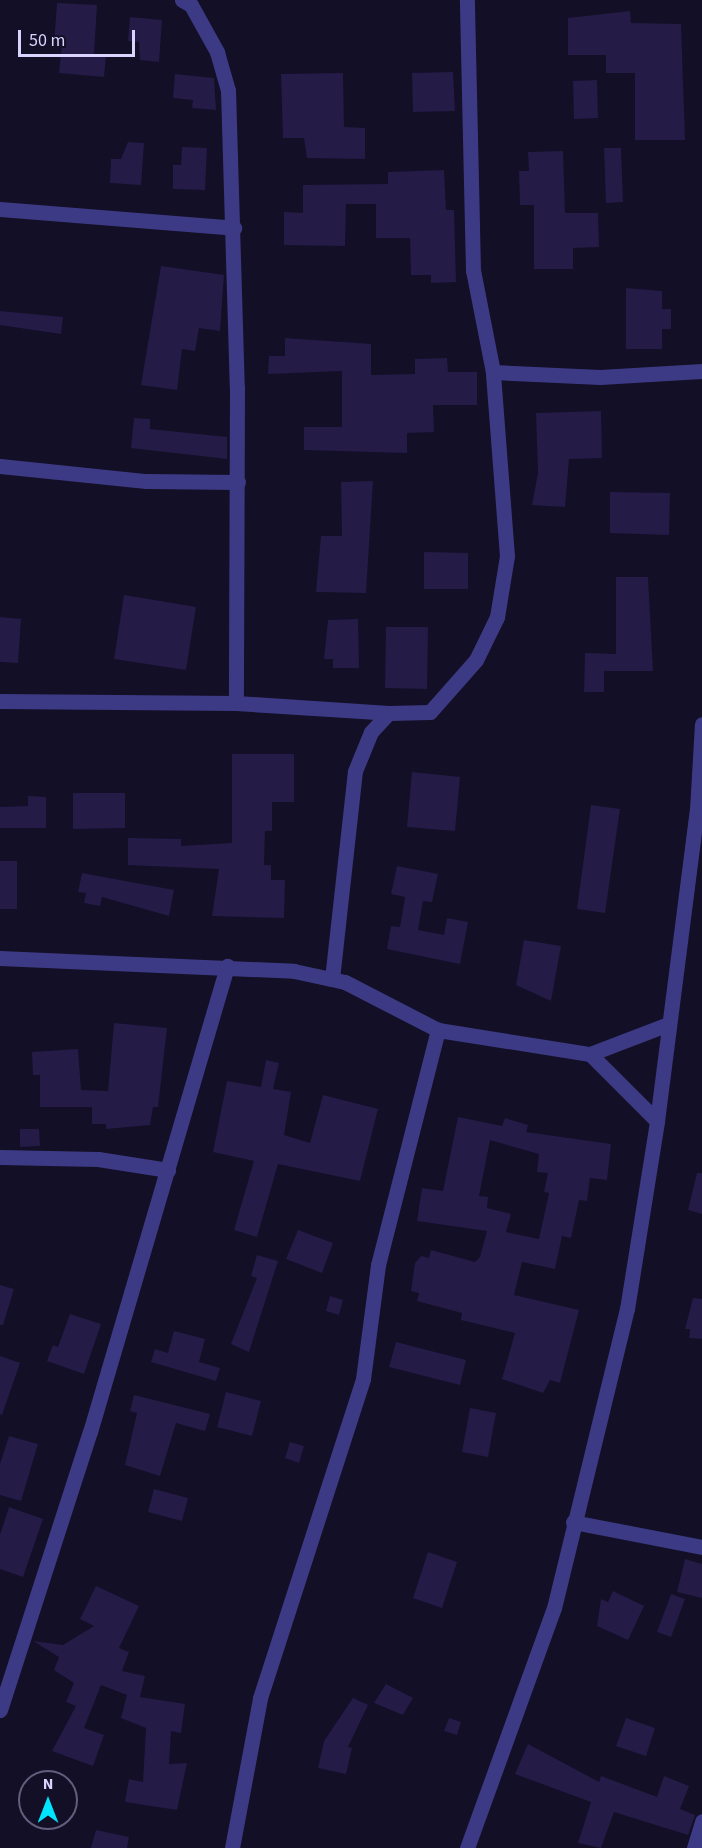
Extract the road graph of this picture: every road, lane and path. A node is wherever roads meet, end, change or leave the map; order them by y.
1 (182, 0) edge
2 (467, 0) edge
3 (0, 209) edge
4 (234, 228) junction
5 (702, 371) edge
6 (492, 372) junction
7 (0, 466) edge
8 (238, 482) junction
9 (0, 701) edge
10 (236, 703) junction
11 (389, 713) junction
12 (702, 724) edge
13 (0, 958) edge
14 (227, 966) junction
15 (332, 979) junction
16 (666, 1025) junction
17 (438, 1030) junction
18 (590, 1054) junction
19 (657, 1121) junction
20 (0, 1157) edge
21 (168, 1170) junction
22 (573, 1522) junction
23 (702, 1547) edge
24 (0, 1710) edge
25 (702, 1821) edge
26 (232, 1848) edge
27 (467, 1848) edge
28 (694, 1848) edge

1 - 4 street
2 - 6 street
3 - 4 street
4 - 8 street
5 - 6 street
6 - 11 street
7 - 8 street
8 - 10 street
9 - 10 street
10 - 11 street
11 - 15 street
12 - 16 street
13 - 14 street
14 - 15 street
14 - 21 street
15 - 17 street
16 - 18 street
16 - 19 street
17 - 18 street
17 - 26 street
18 - 19 street
19 - 22 street
20 - 21 street
21 - 24 street
22 - 23 street
22 - 27 street
25 - 28 street

